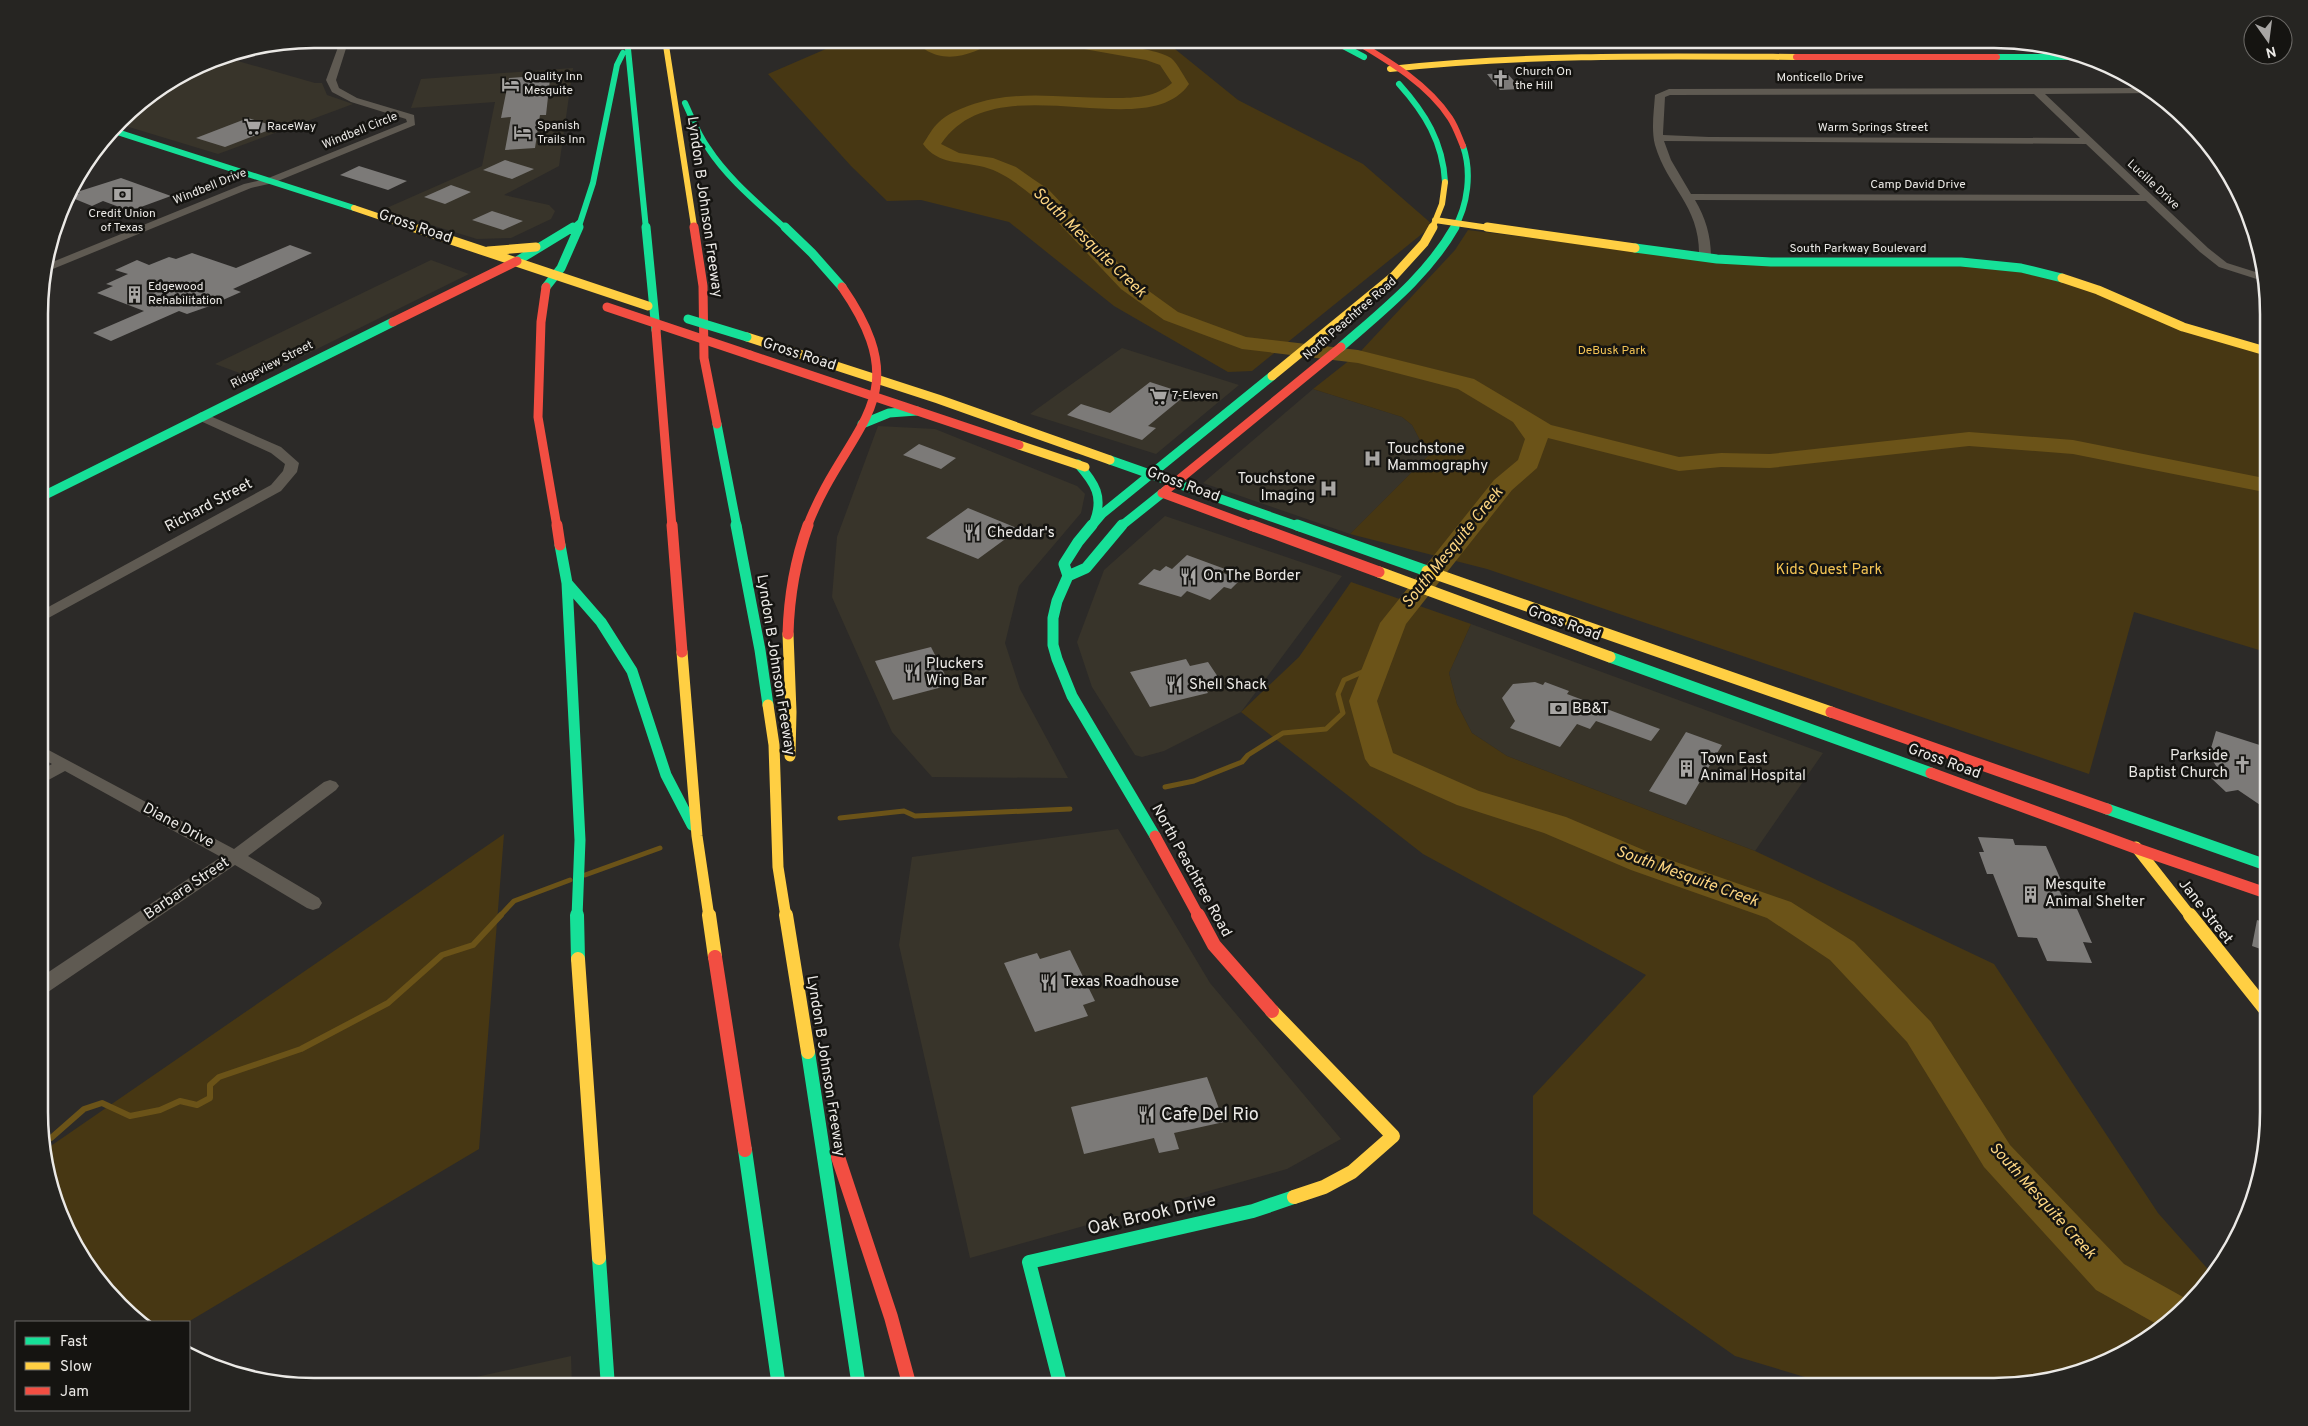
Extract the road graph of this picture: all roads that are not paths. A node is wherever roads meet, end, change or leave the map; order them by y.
1 (342, 48) edge
2 (625, 48) edge
3 (629, 48) edge
4 (666, 48) edge
5 (668, 48) edge
6 (1349, 48) edge
7 (1364, 48) edge
8 (2042, 52) edge
9 (1804, 54) junction
10 (2062, 57) edge
11 (1388, 67) junction
12 (2036, 91) junction
13 (2140, 91) edge
14 (119, 133) edge
15 (1658, 138) junction
16 (2088, 141) junction
17 (111, 142) edge
18 (269, 181) junction
19 (254, 188) junction
20 (1688, 197) junction
21 (285, 198) dead end
22 (2148, 198) junction
23 (372, 214) junction
24 (1435, 220) junction
25 (354, 222) dead end
26 (580, 222) junction
27 (1458, 224) junction
28 (547, 244) junction
29 (488, 251) junction
30 (1705, 258) junction
31 (517, 261) junction
32 (479, 265) dead end
33 (52, 266) edge
34 (496, 271) junction
35 (51, 275) edge
36 (558, 275) junction
37 (513, 276) dead end
38 (2258, 277) edge
39 (603, 306) dead end
40 (2260, 350) edge
41 (878, 379) junction
42 (1254, 391) junction
43 (875, 396) junction
44 (1276, 400) junction
45 (917, 410) junction
46 (201, 416) junction
47 (990, 417) junction
48 (862, 424) junction
49 (973, 429) junction
50 (1078, 464) junction
51 (1096, 470) dead end
52 (1151, 474) junction
53 (1124, 480) dead end
54 (1177, 482) junction
55 (1138, 484) junction
56 (48, 493) edge
57 (1163, 494) junction
58 (1094, 522) junction
59 (1335, 538) junction
60 (1321, 552) junction
61 (1068, 576) junction
62 (567, 583) junction
63 (48, 613) edge
64 (1565, 619) junction
65 (1548, 634) junction
66 (1693, 664) junction
67 (1683, 683) junction
68 (48, 755) edge
69 (64, 764) junction
70 (789, 764) dead end
71 (48, 774) edge
72 (787, 783) dead end
73 (330, 786) dead end
74 (2138, 834) junction
75 (698, 836) junction
76 (235, 857) junction
77 (2260, 864) edge
78 (778, 867) junction
79 (2260, 890) edge
80 (313, 903) dead end
81 (48, 982) edge
82 (2260, 1002) edge
83 (814, 1086) junction
84 (1393, 1136) joint
85 (607, 1378) edge
86 (778, 1378) edge
87 (858, 1378) edge
88 (908, 1378) edge
89 (1060, 1378) edge

1 - 18 street, Windbell Circle
2 - 26 main road
3 - 75 main road
4 - 78 main road, Lyndon B Johnson Freeway
5 - 41 main road
6 - 11 main road, North Peachtree Road
7 - 11 main road, North Peachtree Road
8 - 9 main road
9 - 10 main road
9 - 11 main road
11 - 24 main road, North Peachtree Road
11 - 27 main road, North Peachtree Road
12 - 13 street, Monticello Drive
12 - 15 street, Monticello Drive
12 - 16 street, Lucille Drive
14 - 18 main road, Gross Road
15 - 16 street, Warm Springs Street
15 - 20 street, Monticello Drive
16 - 22 street, Lucille Drive
17 - 19 main road
18 - 19 street, Windbell Drive
18 - 23 main road, Gross Road
19 - 21 main road
19 - 33 street, Windbell Drive
19 - 35 street, Windbell Drive
20 - 22 street, Camp David Drive
20 - 30 street, Monticello Drive
22 - 38 street, Lucille Drive
23 - 25 main road
23 - 29 main road, Gross Road
24 - 27 main road, South Parkway Boulevard
24 - 42 main road, North Peachtree Road
26 - 28 main road, Ridgeview Street
26 - 36 main road
27 - 30 main road, South Parkway Boulevard
27 - 44 main road, North Peachtree Road
28 - 29 main road
28 - 31 main road, Ridgeview Street
29 - 31 main road, Gross Road
30 - 40 main road, South Parkway Boulevard
31 - 34 main road, Ridgeview Street
31 - 36 main road, Gross Road
32 - 34 main road
34 - 37 main road
34 - 46 main road, Ridgeview Street
36 - 41 main road, Gross Road, bridge
36 - 62 main road
39 - 43 main road, Gross Road, bridge
41 - 43 main road
41 - 47 main road, Gross Road
42 - 44 main road
42 - 52 main road, North Peachtree Road
43 - 45 main road, Gross Road
43 - 48 main road
44 - 54 main road, North Peachtree Road
45 - 48 main road
45 - 49 main road, Gross Road
46 - 56 main road, Ridgeview Street
46 - 63 street, Richard Street
47 - 49 main road
47 - 52 main road, Gross Road
48 - 70 main road
49 - 50 main road, Gross Road
50 - 51 main road, Gross Road
50 - 58 main road
52 - 54 main road, Gross Road
52 - 55 main road, North Peachtree Road
53 - 55 main road, Gross Road
54 - 57 main road, North Peachtree Road
54 - 59 main road, Gross Road
55 - 57 main road, Gross Road
55 - 58 main road, North Peachtree Road
57 - 60 main road, Gross Road
57 - 61 main road, North Peachtree Road
58 - 61 main road, North Peachtree Road
59 - 60 main road
59 - 64 main road, Gross Road
60 - 65 main road, Gross Road
61 - 84 main road, North Peachtree Road
62 - 75 main road
62 - 85 main road
64 - 65 main road
64 - 66 main road, Gross Road
65 - 67 main road, Gross Road
66 - 67 main road
66 - 74 main road, Gross Road
67 - 74 main road, Gross Road
68 - 69 street, Diane Drive
69 - 71 street
69 - 76 street, Diane Drive
72 - 78 main road
73 - 76 street, Barbara Street
74 - 77 main road, Gross Road
74 - 79 main road, Gross Road
74 - 82 main road, Jane Street
75 - 86 main road
76 - 80 street, Diane Drive
76 - 81 street, Barbara Street
78 - 83 main road, Lyndon B Johnson Freeway
83 - 87 main road, Lyndon B Johnson Freeway
83 - 88 main road
84 - 89 main road, Oak Brook Drive

